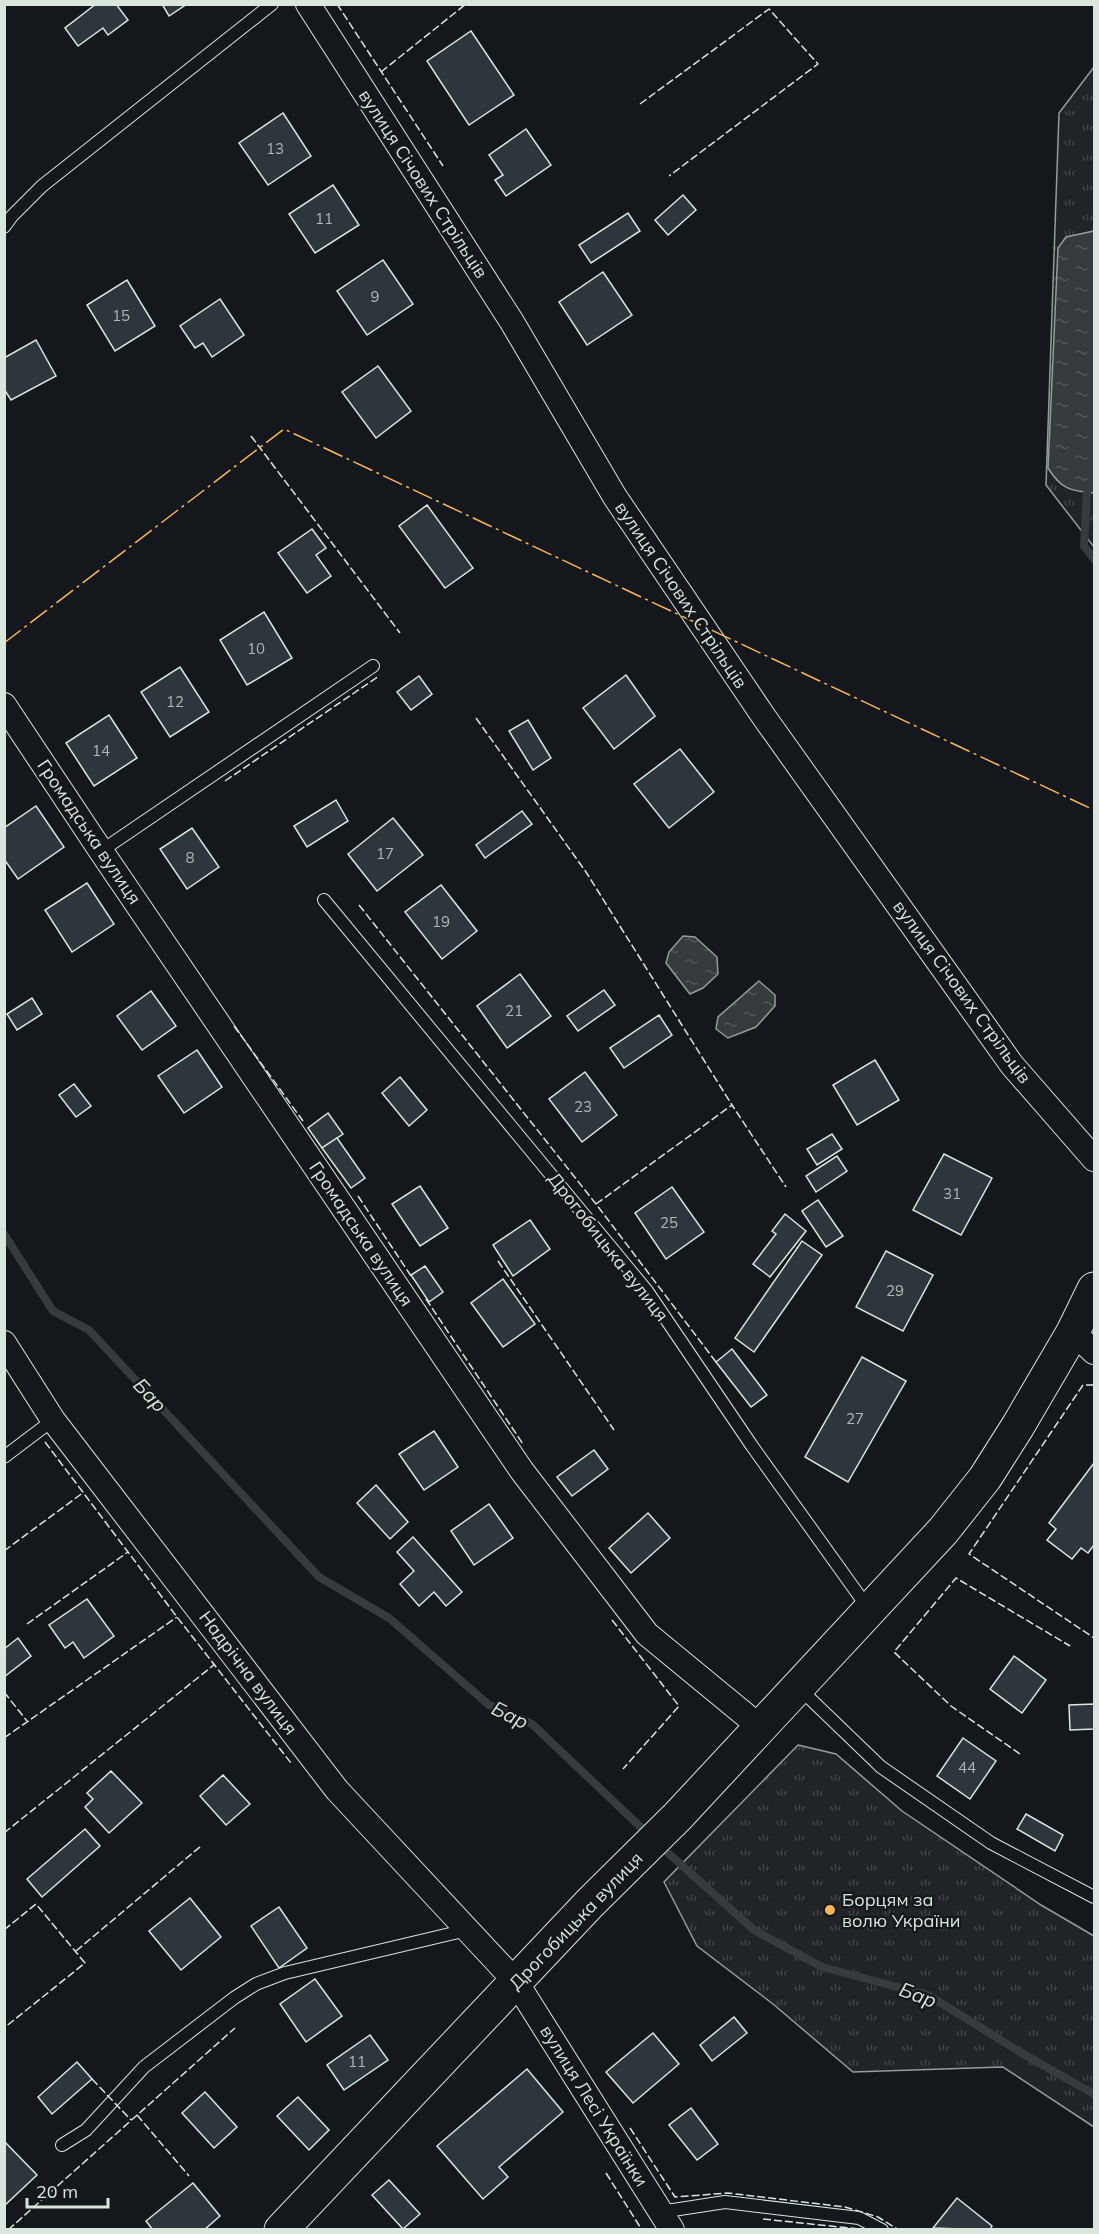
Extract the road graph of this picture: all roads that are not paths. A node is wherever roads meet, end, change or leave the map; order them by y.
1 (272, 4) edge
2 (308, 4) edge
3 (4, 227) edge
4 (373, 666) dead end
5 (4, 705) edge
6 (101, 851) junction
7 (324, 900) dead end
8 (1095, 1159) edge
9 (1095, 1289) edge
10 (1084, 1342) edge
11 (4, 1343) edge
12 (53, 1420) junction
13 (4, 1457) edge
14 (870, 1611) junction
15 (799, 1688) junction
16 (760, 1727) junction
17 (1095, 1897) edge
18 (467, 1930) junction
19 (516, 1982) junction
20 (62, 2145) dead end
21 (666, 2221) edge
22 (281, 2229) edge
23 (882, 2229) edge

1 - 3 lane
2 - 8 street, вулиця Січових Стрільців
4 - 6 lane
5 - 6 street, Громадська вулиця
6 - 16 street, Громадська вулиця
7 - 14 lane, Дрогобицька вулиця
9 - 10 main road, Дрогобицька вулиця
10 - 14 main road, Дрогобицька вулиця
11 - 12 street, Надрічна вулиця
12 - 13 lane
12 - 18 street, Надрічна вулиця
14 - 15 main road, Дрогобицька вулиця
15 - 16 main road, Дрогобицька вулиця
15 - 17 lane
16 - 19 main road, Дрогобицька вулиця
18 - 19 street, Надрічна вулиця
18 - 20 lane
19 - 21 street, вулиця Лесі Українки
19 - 22 main road, Дрогобицька вулиця
21 - 23 lane

